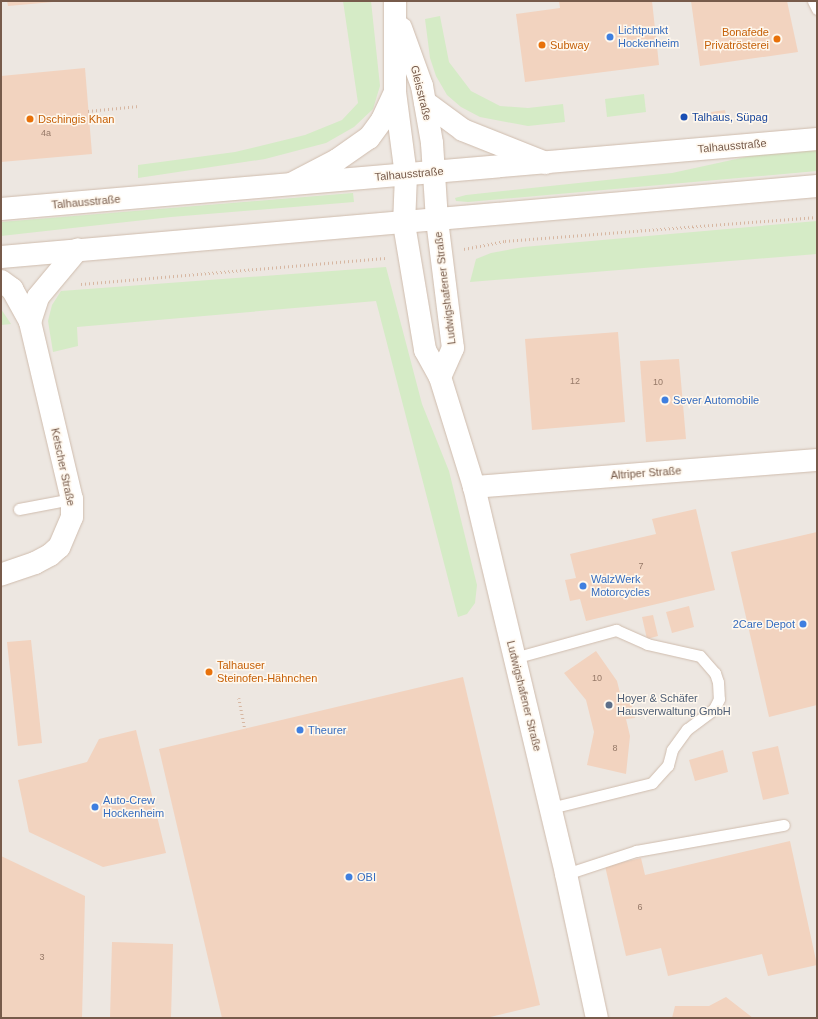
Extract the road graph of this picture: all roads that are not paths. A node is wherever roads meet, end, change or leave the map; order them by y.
1 (813, 1) edge
2 (396, 8) edge
3 (817, 8) edge
4 (395, 92) junction
5 (425, 102) junction
6 (817, 139) edge
7 (546, 163) junction
8 (433, 172) junction
9 (406, 174) junction
10 (290, 185) junction
11 (817, 186) edge
12 (1, 210) edge
13 (437, 220) junction
14 (404, 224) junction
15 (78, 249) junction
16 (1, 257) edge
17 (1, 281) edge
18 (30, 322) junction
19 (440, 377) junction
20 (817, 460) edge
21 (474, 487) junction
22 (72, 499) junction
23 (19, 509) dead end
24 (1, 575) edge
25 (514, 658) junction
26 (550, 808) junction
27 (784, 825) dead end
28 (566, 874) junction
29 (597, 1018) edge

1 - 3 lane
2 - 4 street, Gleisstraße
2 - 5 street, Gleisstraße
4 - 9 street, Gleisstraße
4 - 10 street
5 - 7 street
5 - 8 street, Gleisstraße
6 - 7 street, Talhausstraße
7 - 8 street, Talhausstraße
8 - 9 street, Talhausstraße
8 - 13 street, Gleisstraße
9 - 10 street, Talhausstraße
9 - 14 street, Gleisstraße
10 - 12 street, Talhausstraße
11 - 13 street
13 - 14 street
13 - 19 street, Ludwigshafener Straße
14 - 15 street
14 - 19 street, Ludwigshafener Straße
15 - 16 street
15 - 18 street
17 - 18 street, Ketscher Straße
18 - 22 street, Ketscher Straße
19 - 21 street, Ludwigshafener Straße
20 - 21 street, Altriper Straße
21 - 25 street, Ludwigshafener Straße
22 - 23 lane
22 - 24 street, Ketscher Straße
25 - 26 street, Ludwigshafener Straße
25 - 26 lane
26 - 28 street, Ludwigshafener Straße
27 - 28 lane
28 - 29 street, Ludwigshafener Straße

